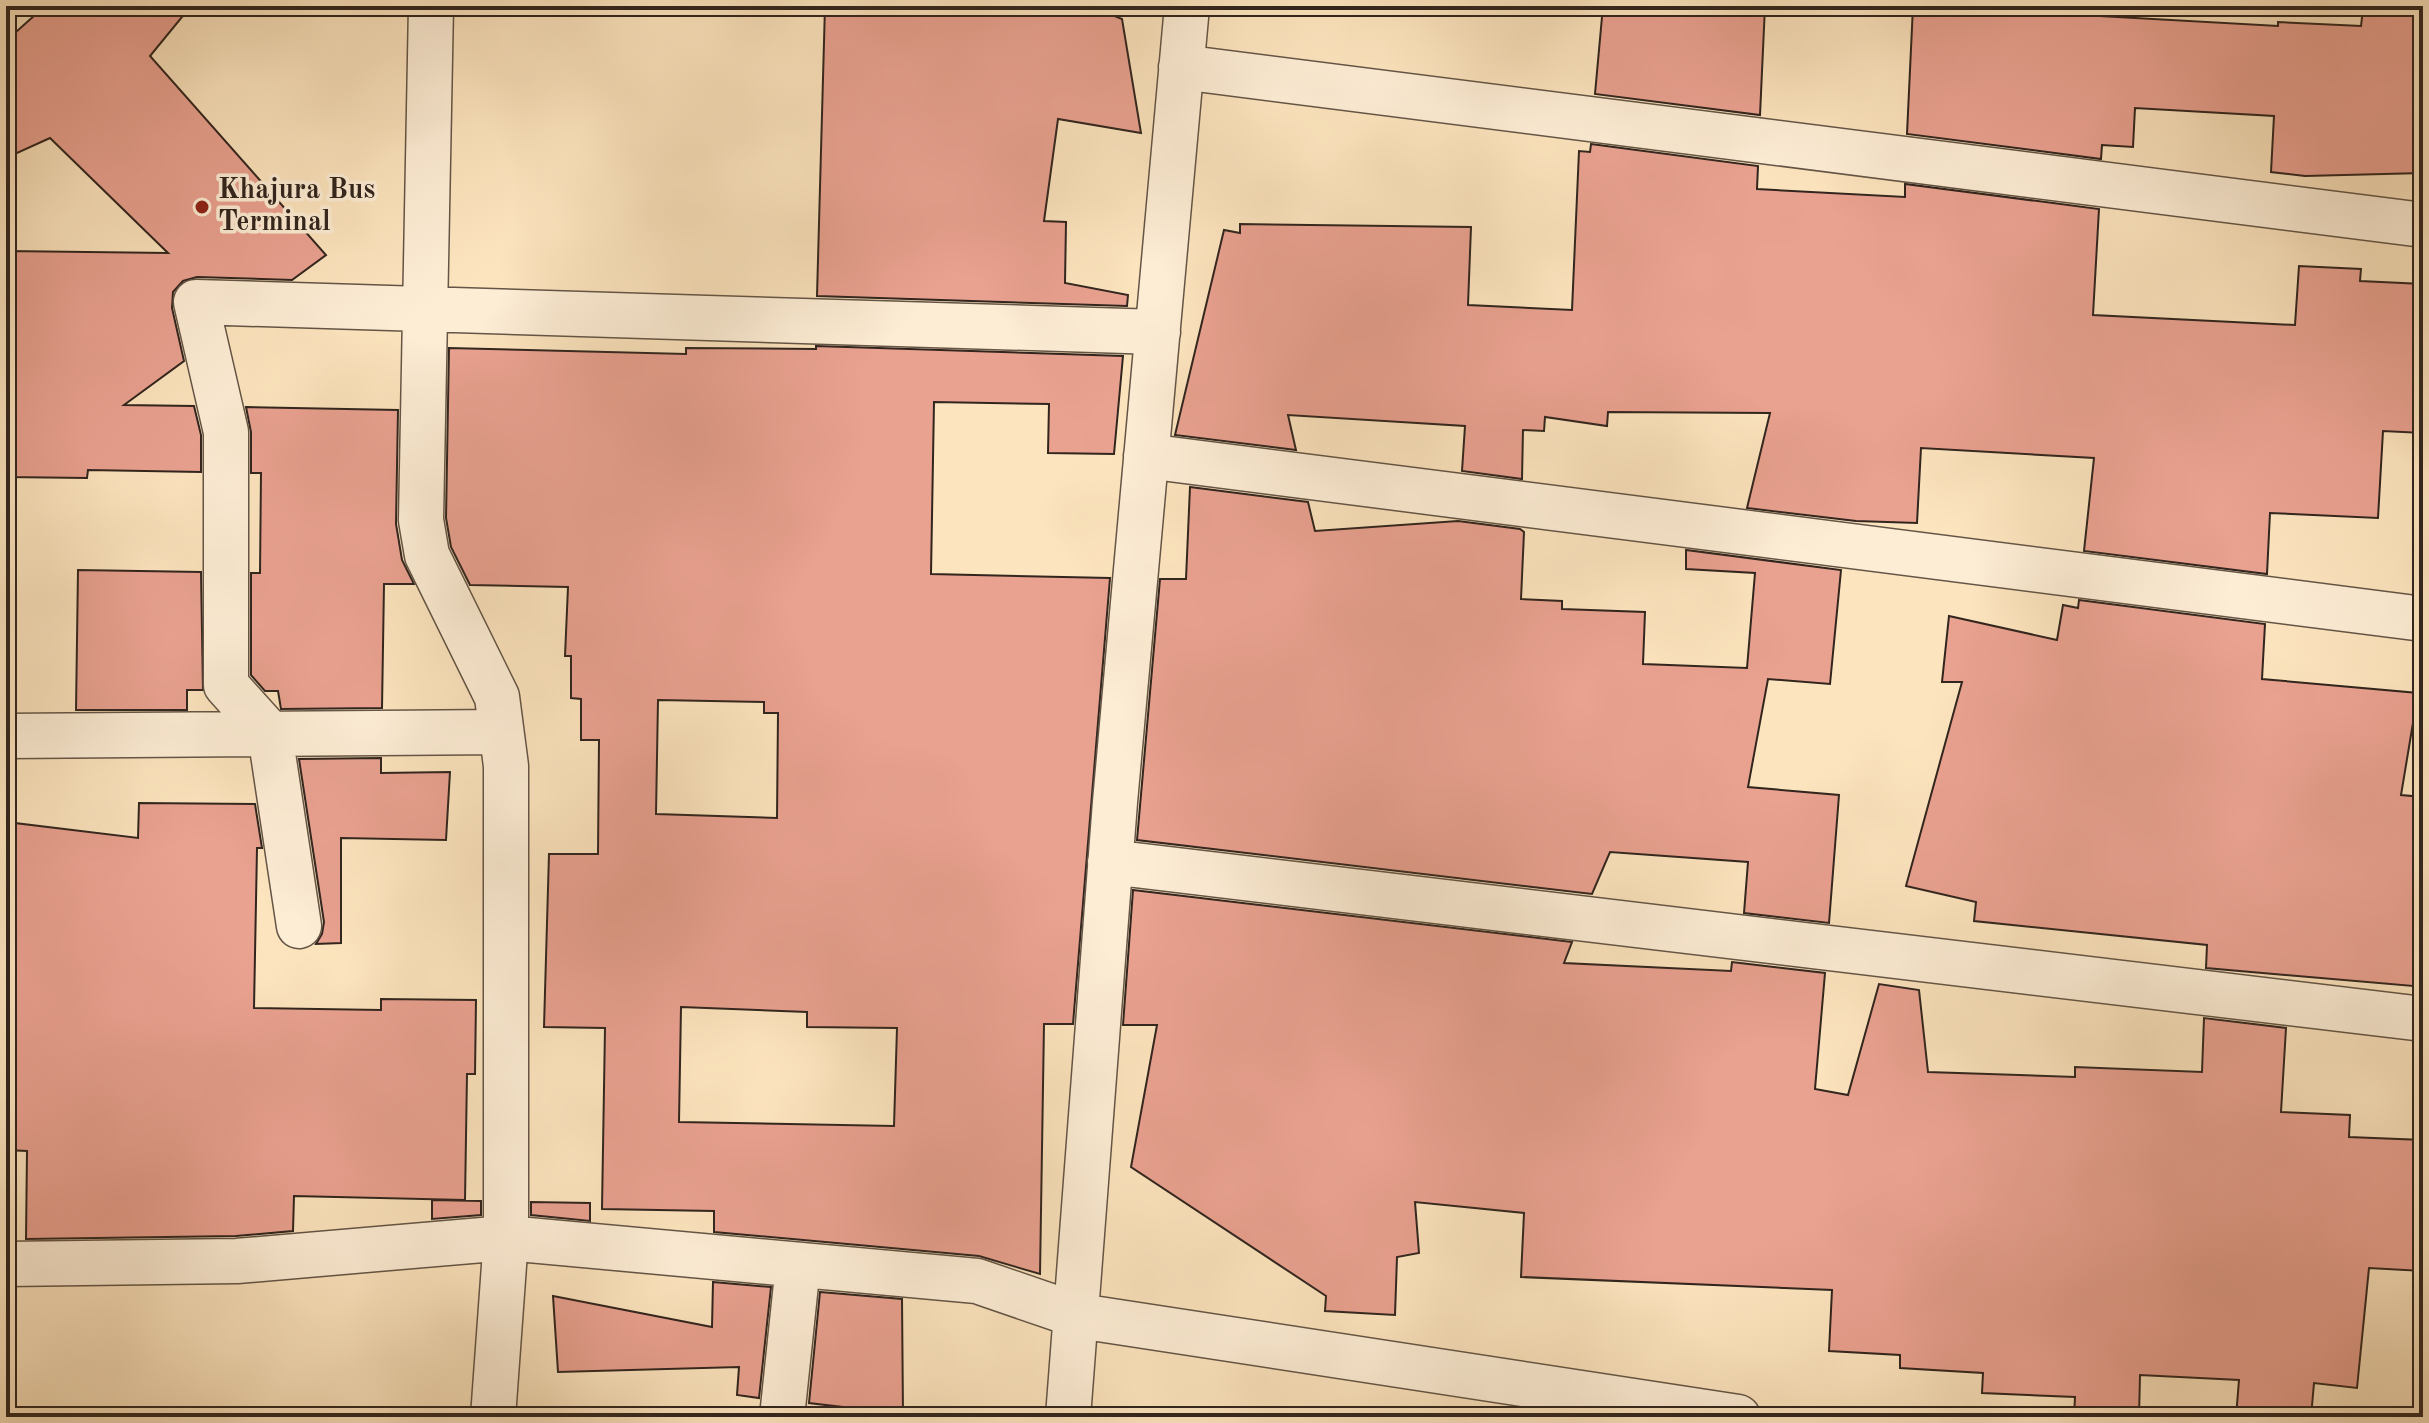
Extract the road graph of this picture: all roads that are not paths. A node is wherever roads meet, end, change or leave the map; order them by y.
1 (431, 6) edge
2 (1187, 6) edge
3 (1181, 67) junction
4 (2423, 225) edge
5 (422, 309) junction
6 (1158, 332) junction
7 (1146, 456) junction
8 (2423, 619) edge
9 (501, 732) junction
10 (270, 734) junction
11 (6, 736) edge
12 (1110, 862) junction
13 (299, 926) dead end
14 (2423, 1019) edge
15 (506, 1238) junction
16 (6, 1264) edge
17 (798, 1265) junction
18 (1079, 1316) junction
19 (493, 1417) edge
20 (782, 1417) edge
21 (1068, 1417) edge
22 (1738, 1417) edge

1 - 5 street
2 - 3 street
3 - 4 street
3 - 6 street
5 - 6 street
5 - 9 street
5 - 10 street
6 - 7 street
7 - 8 street
7 - 12 street
9 - 10 street
9 - 15 street
10 - 11 street
10 - 13 street
12 - 14 street
12 - 18 street
15 - 16 street
15 - 17 street
15 - 19 street
17 - 18 street
17 - 20 street
18 - 21 street
18 - 22 street

